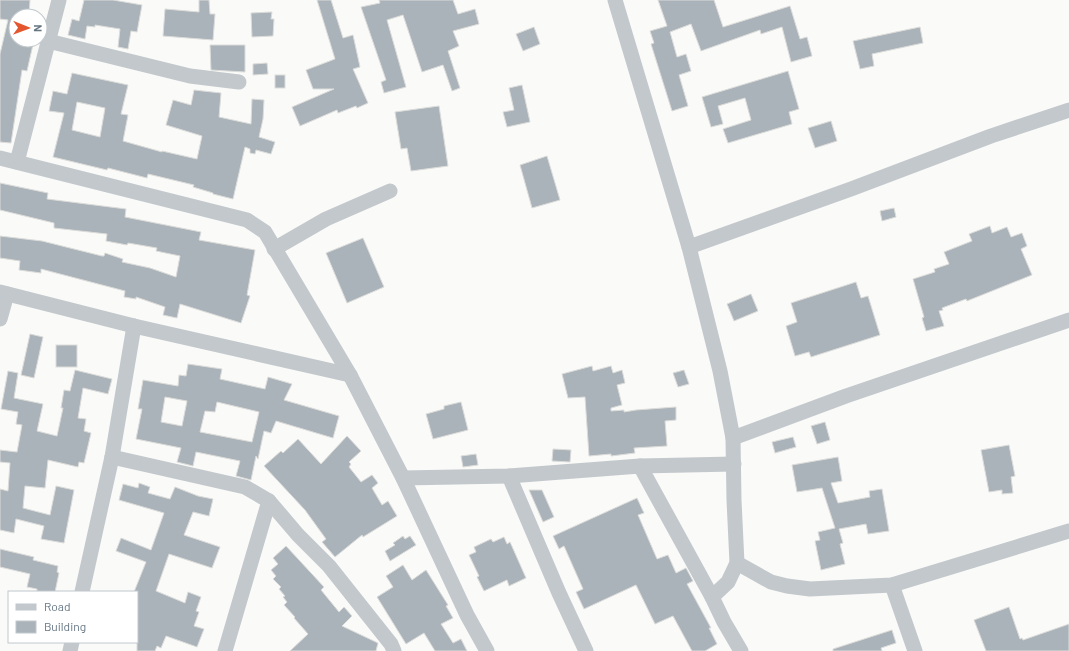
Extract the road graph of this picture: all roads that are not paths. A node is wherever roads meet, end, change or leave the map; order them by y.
1 (59, 0) edge
2 (615, 0) edge
3 (48, 41) joint
4 (46, 48) edge
5 (239, 82) dead end
6 (1069, 110) edge
7 (0, 158) edge
8 (17, 162) junction
9 (390, 191) dead end
10 (689, 247) junction
11 (274, 249) junction
12 (3, 293) edge
13 (0, 319) edge
14 (1069, 320) edge
15 (134, 326) junction
16 (350, 375) junction
17 (733, 438) junction
18 (112, 456) junction
19 (734, 464) junction
20 (640, 466) junction
21 (509, 476) junction
22 (403, 478) junction
23 (269, 501) junction
24 (1069, 531) edge
25 (737, 563) junction
26 (892, 586) junction
27 (82, 591) edge
28 (712, 597) junction
29 (225, 651) edge
30 (394, 651) edge
31 (487, 651) edge
32 (586, 651) edge
33 (741, 651) edge
34 (915, 651) edge

1 - 3 street
2 - 10 street
3 - 5 street
4 - 8 street
6 - 10 street
7 - 8 street
8 - 11 street
9 - 11 street
10 - 17 street
11 - 16 street
12 - 13 street
12 - 15 street
14 - 17 street
15 - 16 street
15 - 18 street
16 - 22 street
17 - 19 street
18 - 23 street
18 - 27 street
19 - 20 street
19 - 25 street
20 - 21 street
20 - 28 street
21 - 22 street
21 - 32 street
22 - 31 street
23 - 29 street
23 - 30 street
24 - 26 street
25 - 26 street
25 - 28 street
26 - 34 street
28 - 33 street

